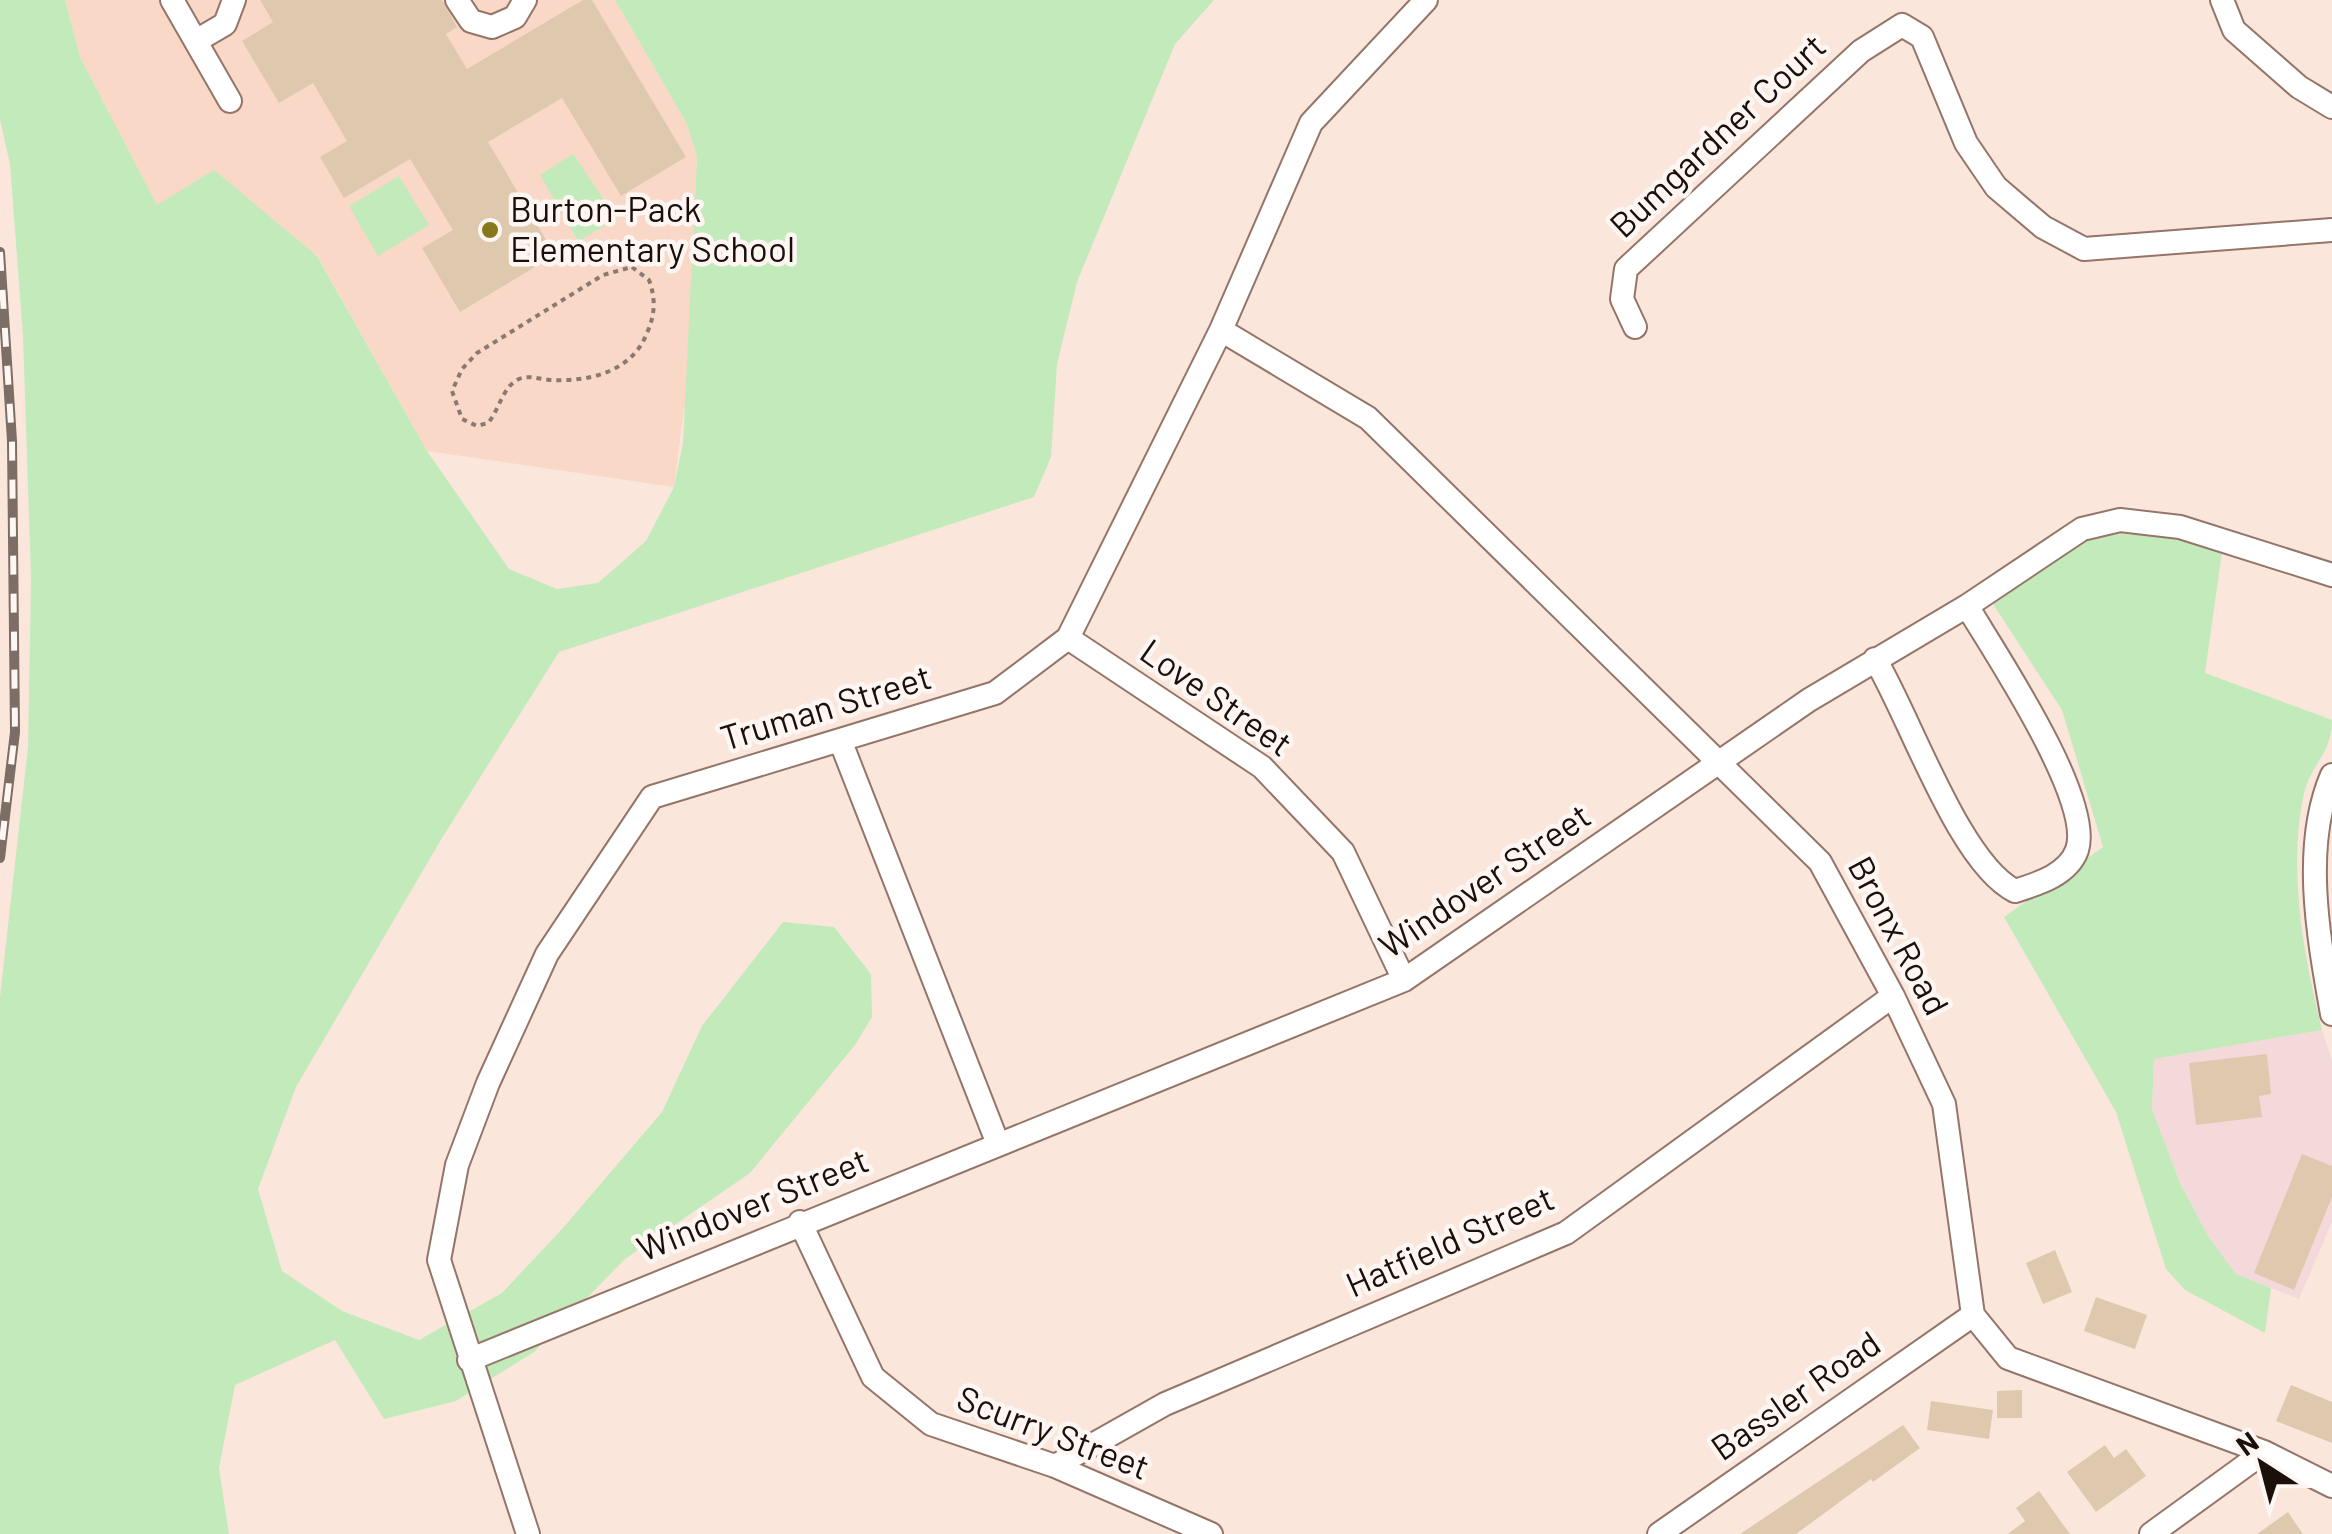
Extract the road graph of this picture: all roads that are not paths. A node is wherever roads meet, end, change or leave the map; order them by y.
1 (172, 0) edge
2 (234, 0) edge
3 (458, 0) edge
4 (525, 0) edge
5 (1426, 0) edge
6 (2222, 0) edge
7 (196, 42) junction
8 (230, 100) dead end
9 (2332, 107) edge
10 (2332, 230) edge
11 (1635, 327) dead end
12 (1220, 330) junction
13 (2332, 575) edge
14 (1968, 606) junction
15 (1068, 638) junction
16 (1875, 659) junction
17 (840, 740) junction
18 (1719, 764) junction
19 (2332, 776) edge
20 (2326, 816) edge
21 (1404, 980) junction
22 (1893, 996) junction
23 (2331, 1006) edge
24 (998, 1144) junction
25 (800, 1222) junction
26 (1972, 1314) junction
27 (469, 1360) junction
28 (2264, 1452) junction
29 (1055, 1466) junction
30 (2332, 1486) edge
31 (528, 1534) edge
32 (1211, 1534) edge
33 (1659, 1534) edge
34 (2151, 1534) edge

1 - 7 street
2 - 7 street
3 - 4 street
5 - 12 street, Truman Street
6 - 9 street
7 - 8 street
10 - 11 street, Bumgardner Court
12 - 15 street, Truman Street
12 - 18 street, Bronx Road
13 - 14 street, Windover Street
14 - 16 street, Windover Street
14 - 16 street
15 - 17 street, Truman Street
15 - 21 street, Love Street
16 - 18 street, Windover Street
17 - 24 street
17 - 27 street, Truman Street
18 - 21 street, Windover Street
18 - 22 street, Bronx Road
19 - 20 street
20 - 23 street
21 - 24 street, Windover Street
22 - 26 street, Bronx Road
22 - 29 street, Hatfield Street
24 - 25 street, Windover Street
25 - 27 street, Windover Street
25 - 29 street, Scurry Street
26 - 28 street
26 - 33 street, Bassler Road
27 - 31 street, Truman Street
28 - 30 street
28 - 34 street
29 - 32 street, Scurry Street

